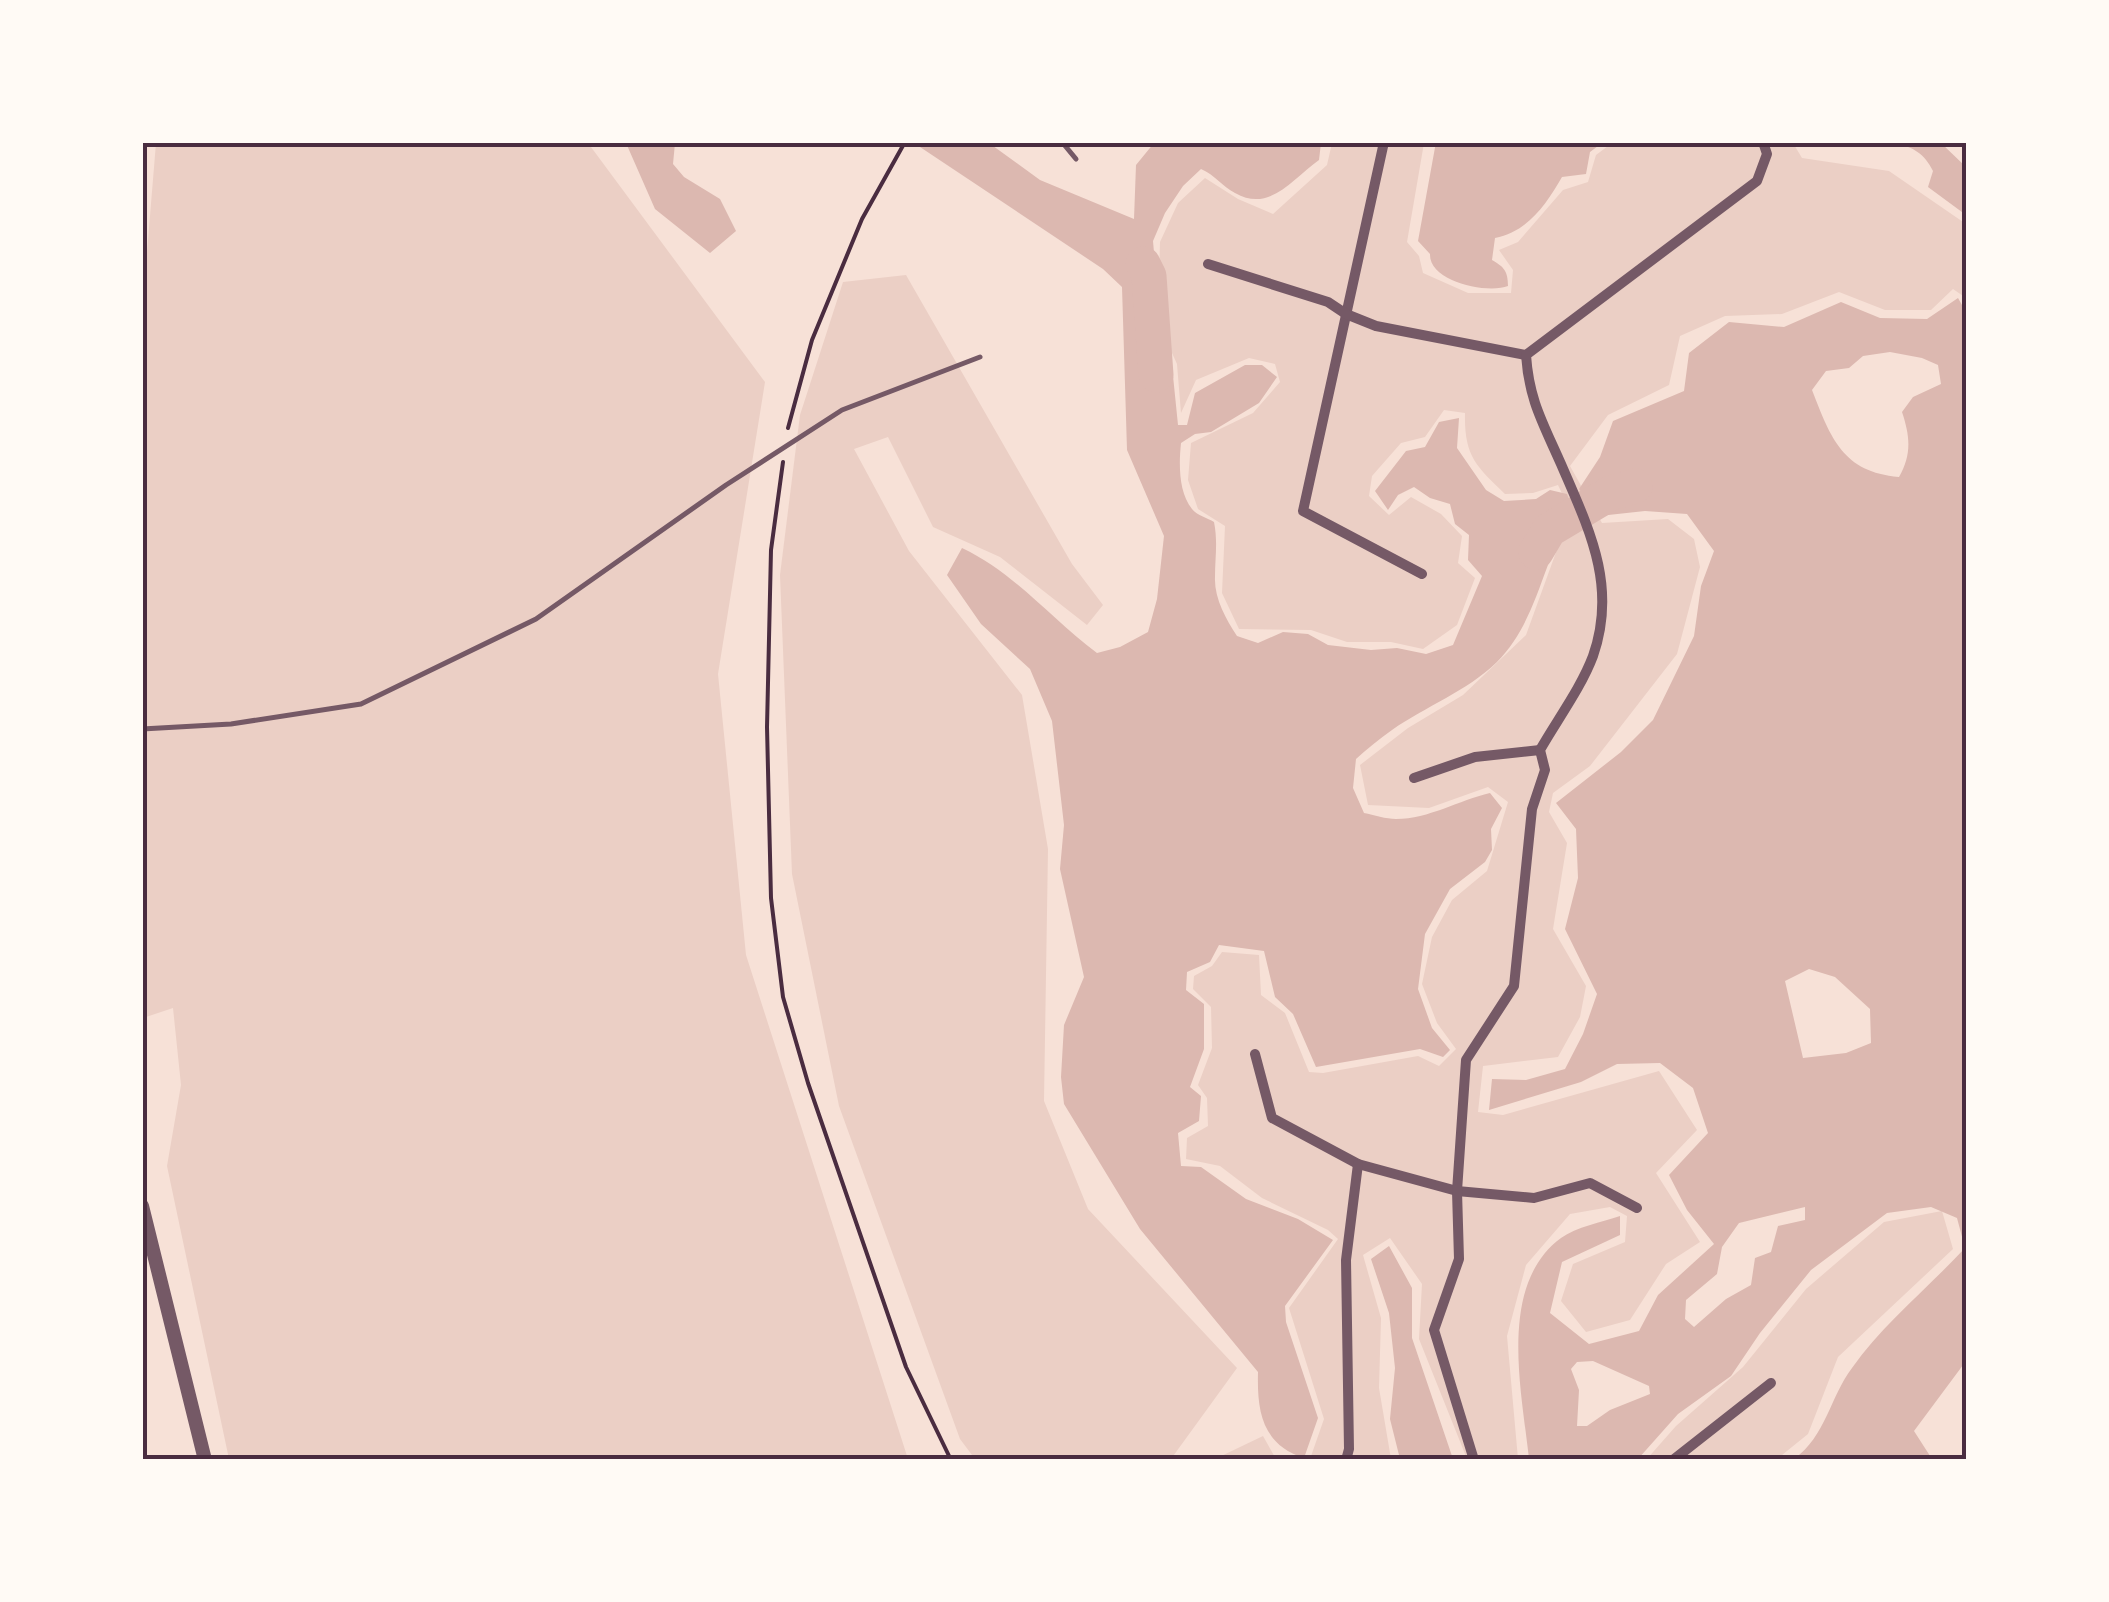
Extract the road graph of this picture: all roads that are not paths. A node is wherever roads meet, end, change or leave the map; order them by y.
1 (1062, 142) edge
2 (1384, 142) edge
3 (1763, 142) edge
4 (1076, 160) dead end
5 (1208, 264) dead end
6 (1346, 314) junction
7 (1526, 355) junction
8 (980, 357) dead end
9 (1422, 574) dead end
10 (142, 730) edge
11 (1540, 750) junction
12 (1414, 778) dead end
13 (1255, 1054) dead end
14 (1358, 1164) junction
15 (1456, 1191) junction
16 (142, 1206) edge
17 (1638, 1208) dead end
18 (1770, 1383) dead end
19 (205, 1460) edge
20 (1346, 1460) edge
21 (1474, 1460) edge
22 (1673, 1460) edge

1 - 4 lane
2 - 6 street
3 - 7 street
5 - 6 street
6 - 7 street
6 - 9 street
7 - 11 street
8 - 10 lane
11 - 12 street
11 - 15 street
13 - 14 street
14 - 15 street
14 - 20 street
15 - 17 street
15 - 21 street
16 - 19 street
18 - 22 street

